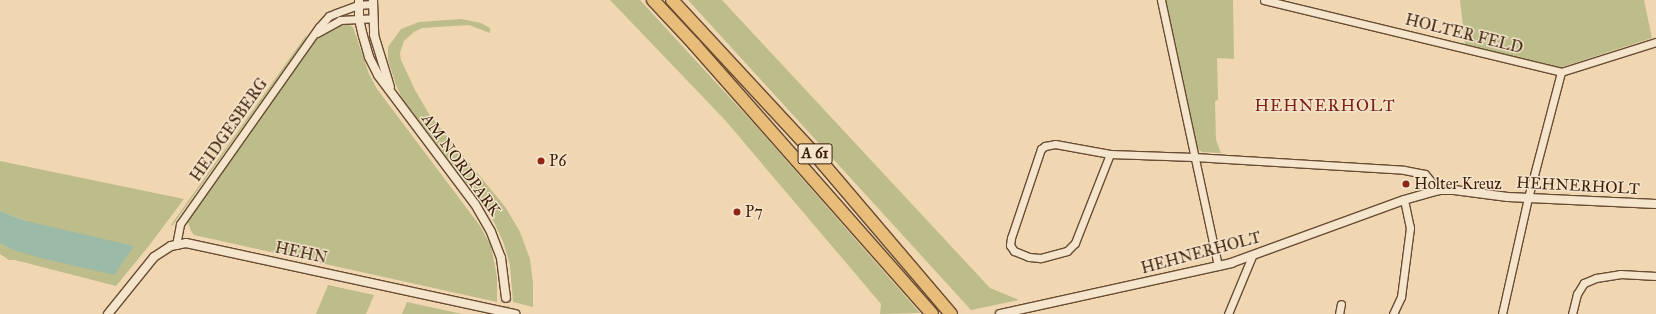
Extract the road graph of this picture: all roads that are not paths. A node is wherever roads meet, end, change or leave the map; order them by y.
1 (653, 0) edge
2 (672, 0) edge
3 (1161, 0) edge
4 (1264, 0) edge
5 (372, 2) edge
6 (359, 3) edge
7 (373, 18) junction
8 (359, 19) junction
9 (313, 36) junction
10 (1656, 42) edge
11 (1561, 72) junction
12 (395, 98) junction
13 (1110, 154) junction
14 (1194, 157) junction
15 (1438, 190) junction
16 (1528, 198) junction
17 (1404, 200) junction
18 (1656, 204) edge
19 (176, 245) junction
20 (1252, 256) junction
21 (1218, 266) junction
22 (1656, 276) edge
23 (506, 298) tunnel mouth
24 (1341, 304) dead end
25 (108, 314) edge
26 (515, 314) edge
27 (932, 314) edge
28 (952, 314) edge
29 (1001, 314) edge
30 (1228, 314) edge
31 (1339, 314) edge
32 (1393, 314) edge
33 (1502, 314) edge
34 (1572, 314) edge

1 - 27 highway, A 61
2 - 28 highway, A 61
3 - 14 street
4 - 11 street, HOLTER FELD
5 - 6 street, HEIDGESBERG
5 - 7 street, AM NORDPARK
6 - 8 street, AM NORDPARK
6 - 9 street, HEIDGESBERG
7 - 8 street, HEIDGESBERG
7 - 12 street, AM NORDPARK
8 - 9 street, HEIDGESBERG
8 - 12 street, AM NORDPARK
9 - 19 street, HEIDGESBERG
10 - 11 street
11 - 16 street
12 - 23 street, AM NORDPARK
13 - 13 street
13 - 14 street
14 - 15 street
14 - 21 street
15 - 16 street, HEHNERHOLT
15 - 17 street, HEHNERHOLT
16 - 18 street, HEHNERHOLT
16 - 33 street
17 - 20 street, HEHNERHOLT
17 - 32 street
19 - 25 street, HEHN
19 - 26 street, HEHN
20 - 21 street, HEHNERHOLT
20 - 30 street
21 - 29 street, HEHNERHOLT
22 - 34 street
24 - 31 street

